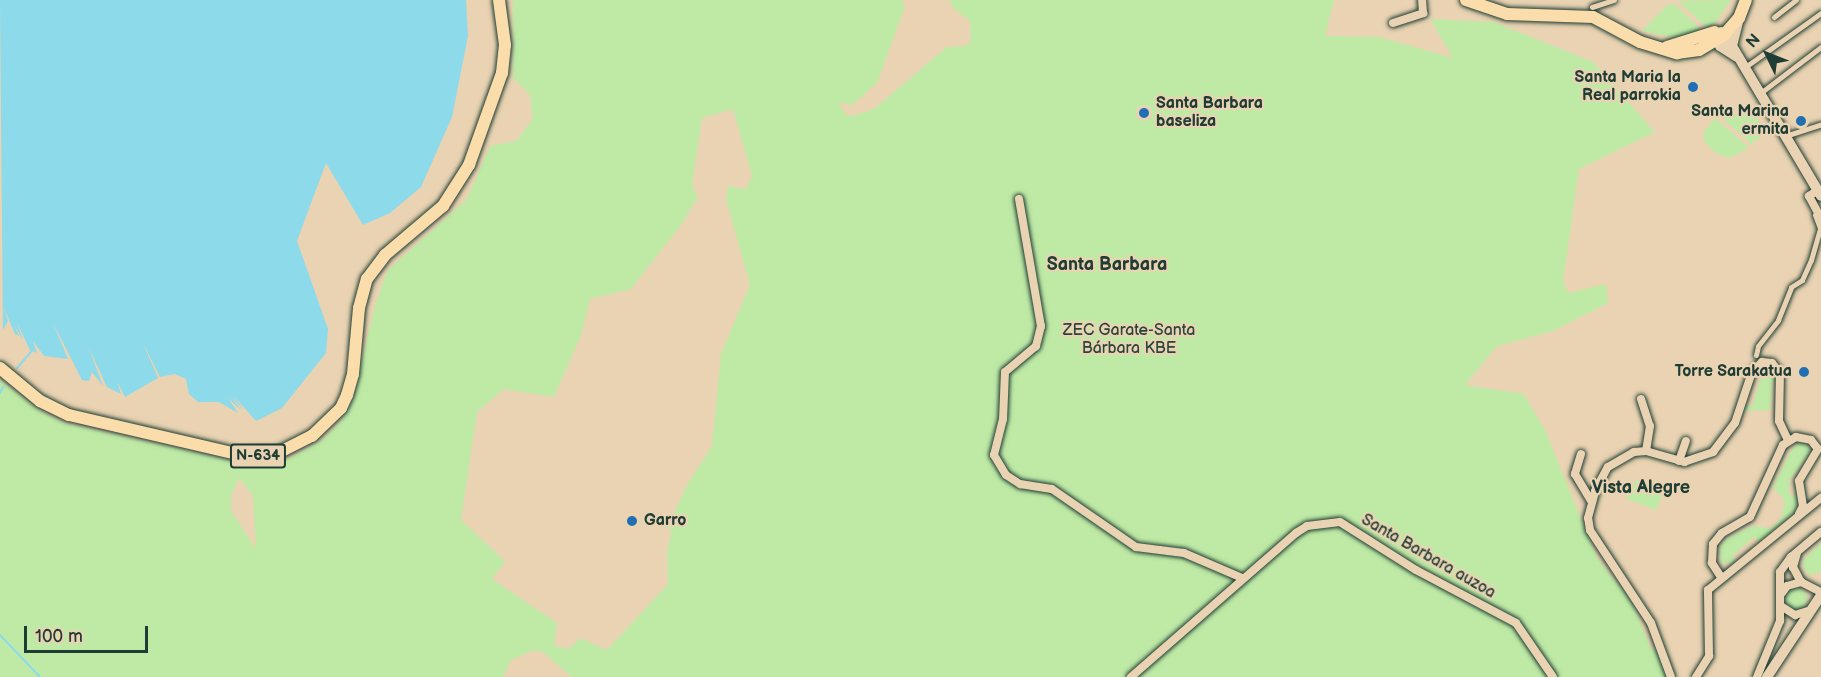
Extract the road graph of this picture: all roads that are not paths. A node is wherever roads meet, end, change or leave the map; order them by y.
1 (499, 0) edge
2 (1422, 0) edge
3 (1466, 0) edge
4 (1614, 0) edge
5 (1796, 0) edge
6 (1745, 1) edge
7 (1592, 7) dead end
8 (1821, 13) edge
9 (1774, 17) dead end
10 (1393, 23) dead end
11 (1720, 40) junction
12 (1821, 47) edge
13 (1657, 49) junction
14 (1748, 65) dead end
15 (1763, 91) dead end
16 (1821, 124) edge
17 (1785, 136) junction
18 (1816, 194) edge
19 (1019, 199) dead end
20 (1821, 219) edge
21 (1756, 355) dead end
22 (0, 368) edge
23 (1641, 399) dead end
24 (1788, 440) junction
25 (1686, 441) dead end
26 (1646, 451) junction
27 (1581, 454) dead end
28 (1679, 461) junction
29 (1801, 496) junction
30 (1821, 498) edge
31 (1591, 501) junction
32 (1799, 514) junction
33 (1821, 532) edge
34 (1798, 551) junction
35 (1242, 578) junction
36 (1721, 578) junction
37 (1801, 582) junction
38 (1781, 594) junction
39 (1821, 594) edge
40 (1781, 606) junction
41 (1813, 608) junction
42 (1131, 677) edge
43 (1552, 677) edge
44 (1671, 677) edge
45 (1696, 677) edge
46 (1757, 677) edge
47 (1767, 677) edge

1 - 22 highway, N-634
2 - 10 street
3 - 13 highway
4 - 7 street
5 - 9 street
6 - 11 highway
6 - 11 highway
8 - 14 street
11 - 13 highway
11 - 13 highway
11 - 17 main road
12 - 15 street
16 - 17 street
17 - 18 main road
18 - 20 street
18 - 21 street
19 - 35 street
23 - 26 street
24 - 28 street
24 - 29 street
24 - 36 street
25 - 28 street
26 - 28 street
26 - 31 street
27 - 31 street
29 - 30 street
29 - 32 street
30 - 32 street
31 - 44 street
32 - 36 street
33 - 34 street
34 - 37 street
34 - 38 street
35 - 42 street, Santa Barbara auzoa
35 - 43 street, Santa Barbara auzoa
36 - 45 street
37 - 38 street
37 - 39 street
38 - 40 street
39 - 41 main road
40 - 41 street
40 - 46 street
41 - 47 main road

